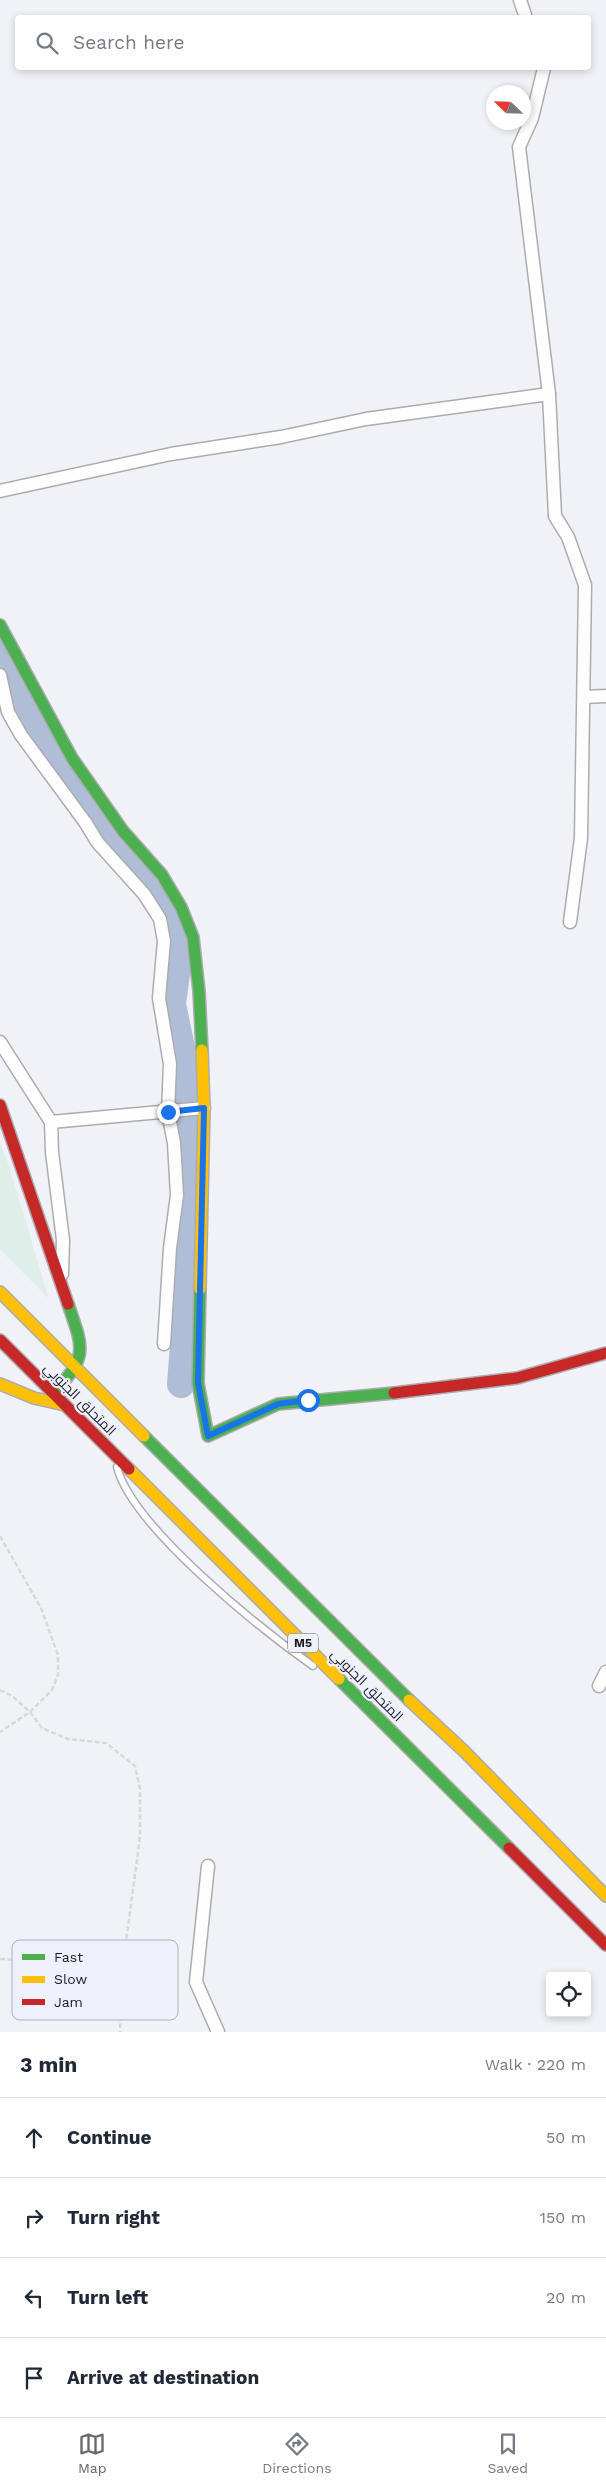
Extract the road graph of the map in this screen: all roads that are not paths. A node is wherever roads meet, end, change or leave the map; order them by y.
1 (520, 0) edge
2 (525, 15) edge
3 (544, 70) edge
4 (549, 394) junction
5 (0, 490) edge
6 (0, 625) edge
7 (0, 675) edge
8 (606, 696) edge
9 (584, 697) junction
10 (570, 922) dead end
11 (0, 1042) edge
12 (0, 1106) edge
13 (204, 1108) junction
14 (168, 1112) junction
15 (51, 1122) junction
16 (61, 1286) junction
17 (0, 1292) edge
18 (0, 1340) edge
19 (164, 1344) dead end
20 (606, 1353) edge
21 (76, 1369) junction
22 (0, 1384) edge
23 (53, 1394) junction
24 (65, 1406) junction
25 (116, 1456) junction
26 (606, 1672) edge
27 (599, 1686) dead end
28 (352, 1692) junction
29 (208, 1866) dead end
30 (606, 1896) edge
31 (606, 1945) edge
32 (218, 2032) edge

1 - 2 street
3 - 4 street
4 - 5 street
4 - 9 street
6 - 13 main road
7 - 14 street
8 - 9 street
9 - 10 street
11 - 15 street
12 - 16 main road
13 - 14 street
13 - 20 main road
14 - 15 street
14 - 19 street
15 - 16 street
16 - 21 main road
17 - 21 main road, المتحلق الجنوبي / M5
18 - 23 main road, المتحلق الجنوبي / M5
21 - 23 main road
21 - 30 main road, المتحلق الجنوبي / M5
22 - 24 main road
23 - 24 main road, المتحلق الجنوبي / M5
24 - 25 main road, المتحلق الجنوبي / M5
25 - 28 main road, المتحلق الجنوبي / M5
25 - 28 lane
26 - 27 street
28 - 31 main road, المتحلق الجنوبي / M5
29 - 32 street

